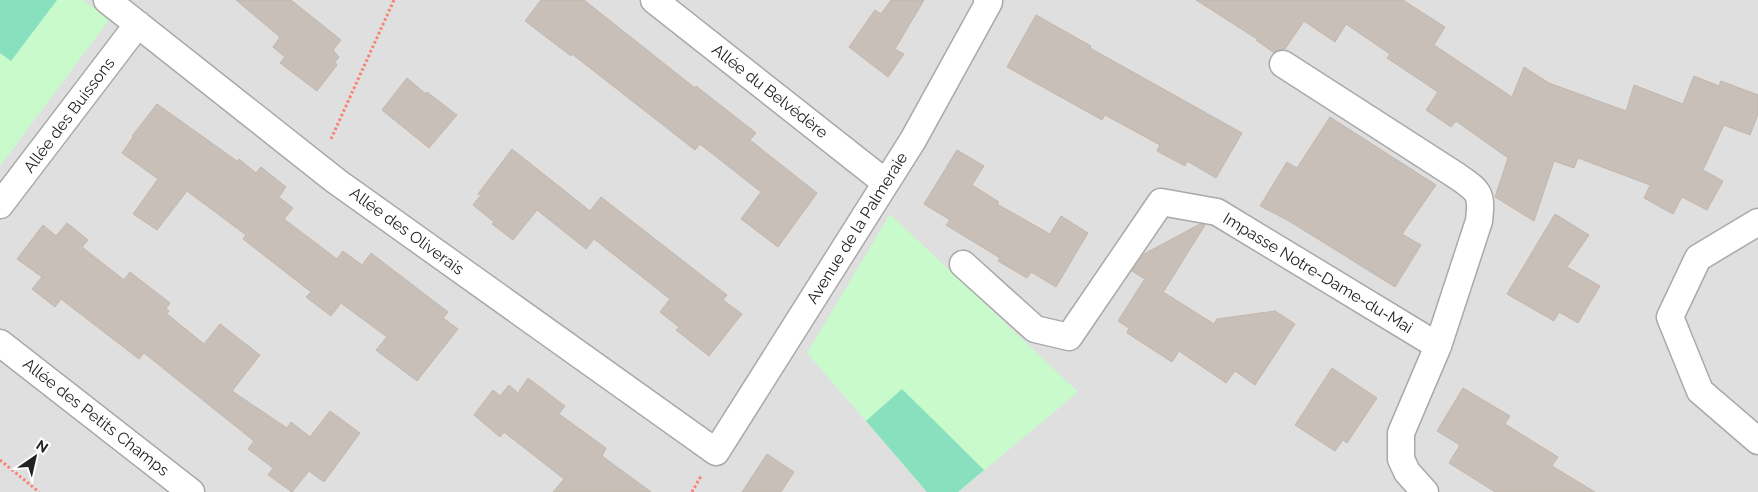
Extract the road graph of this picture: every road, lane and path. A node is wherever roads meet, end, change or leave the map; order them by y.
1 (107, 0) edge
2 (394, 0) edge
3 (654, 0) edge
4 (987, 0) edge
5 (138, 24) junction
6 (1284, 64) dead end
7 (319, 167) junction
8 (886, 183) junction
9 (0, 206) edge
10 (1758, 222) edge
11 (963, 264) dead end
12 (0, 343) edge
13 (1438, 346) junction
14 (1758, 441) edge
15 (716, 452) joint
16 (0, 460) edge
17 (39, 492) edge
18 (191, 492) edge
19 (1425, 492) edge

1 - 5 street, Allée des Oliverais
2 - 7 path
3 - 8 street, Allée du Belvédère
4 - 8 street, Avenue de la Palmeraie
5 - 7 street, Allée des Oliverais
5 - 9 street, Allée des Buissons
6 - 13 street
7 - 15 street, Allée des Oliverais
8 - 15 street, Avenue de la Palmeraie
10 - 14 street
11 - 13 street, Impasse Notre-Dame-du-Mai
12 - 18 street, Allée des Petits Champs
13 - 19 street
16 - 17 path

